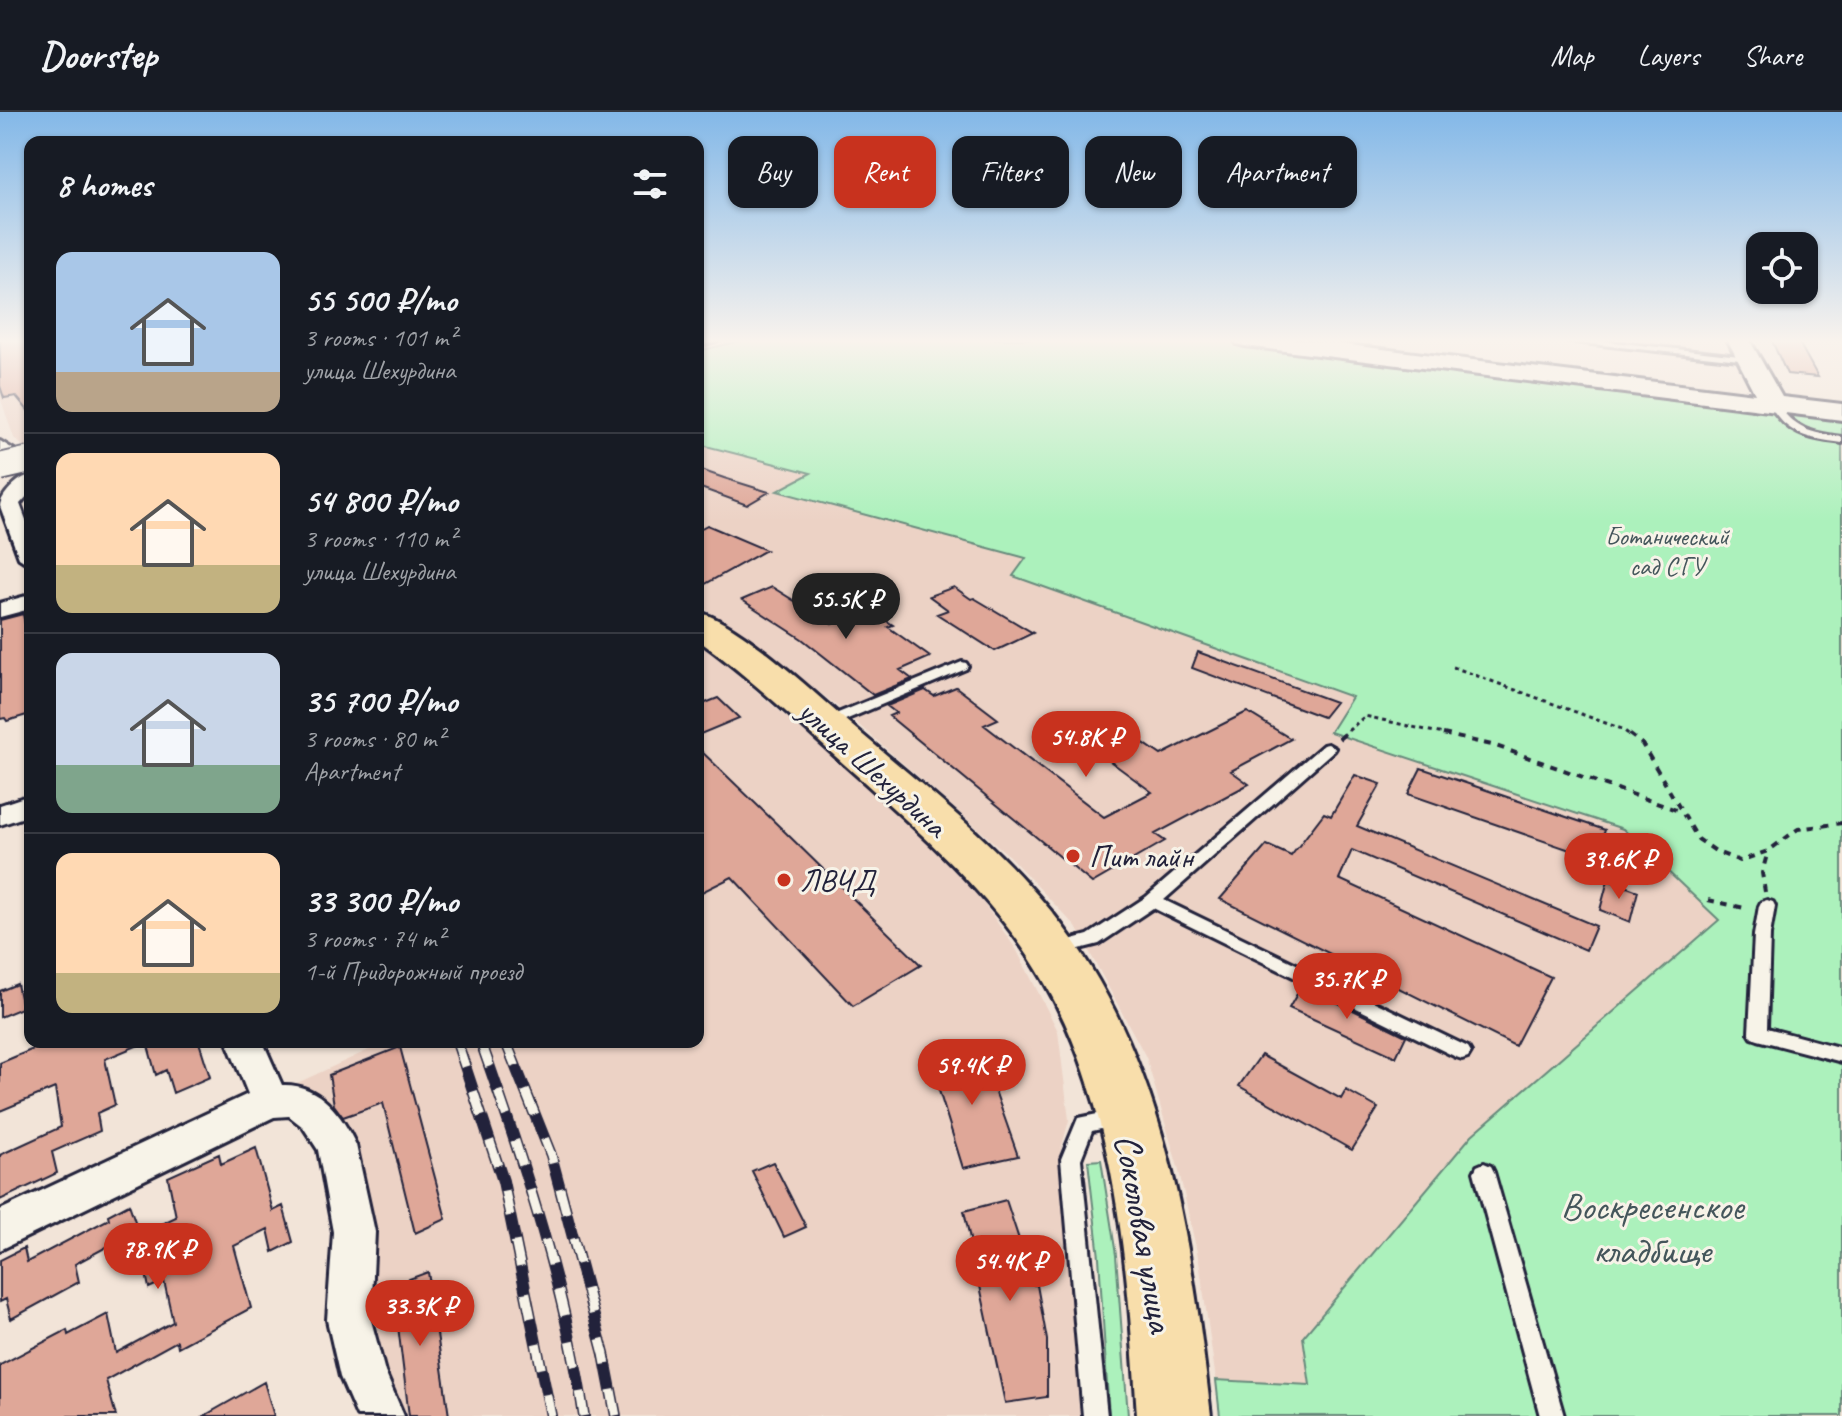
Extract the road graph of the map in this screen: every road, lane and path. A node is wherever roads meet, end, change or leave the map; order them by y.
1 (1739, 400) edge
2 (1771, 400) edge
3 (1773, 404) junction
4 (1842, 412) edge
5 (1842, 440) edge
6 (18, 465) edge
7 (0, 482) edge
8 (24, 542) edge
9 (24, 604) edge
10 (0, 610) edge
11 (704, 627) edge
12 (962, 666) dead end
13 (1453, 667) dead end
14 (824, 723) junction
15 (1328, 748) joint
16 (24, 807) edge
17 (1680, 812) junction
18 (0, 815) edge
19 (1842, 823) edge
20 (1768, 851) junction
21 (1708, 900) dead end
22 (1152, 901) junction
23 (1767, 906) junction
24 (1043, 939) junction
25 (248, 1048) edge
26 (1462, 1052) dead end
27 (1842, 1055) edge
28 (270, 1101) junction
29 (1125, 1117) junction
30 (1484, 1172) dead end
31 (0, 1231) edge
32 (381, 1416) edge
33 (1095, 1416) edge
34 (1174, 1416) edge
35 (1552, 1416) edge

1 - 3 main road
2 - 3 main road
3 - 4 main road
3 - 5 lane
6 - 7 main road
6 - 8 street
9 - 10 street
11 - 14 main road, улица Шехурдина
12 - 14 lane
13 - 17 path
14 - 24 main road, улица Шехурдина
15 - 17 path
15 - 22 lane
16 - 18 street
17 - 20 path
19 - 20 path
20 - 23 path
21 - 23 path
22 - 24 lane
22 - 26 lane
23 - 27 lane
24 - 29 main road, Соколовая улица
25 - 28 street
28 - 31 street
28 - 32 street
29 - 33 lane
29 - 34 main road, Соколовая улица
30 - 35 lane

